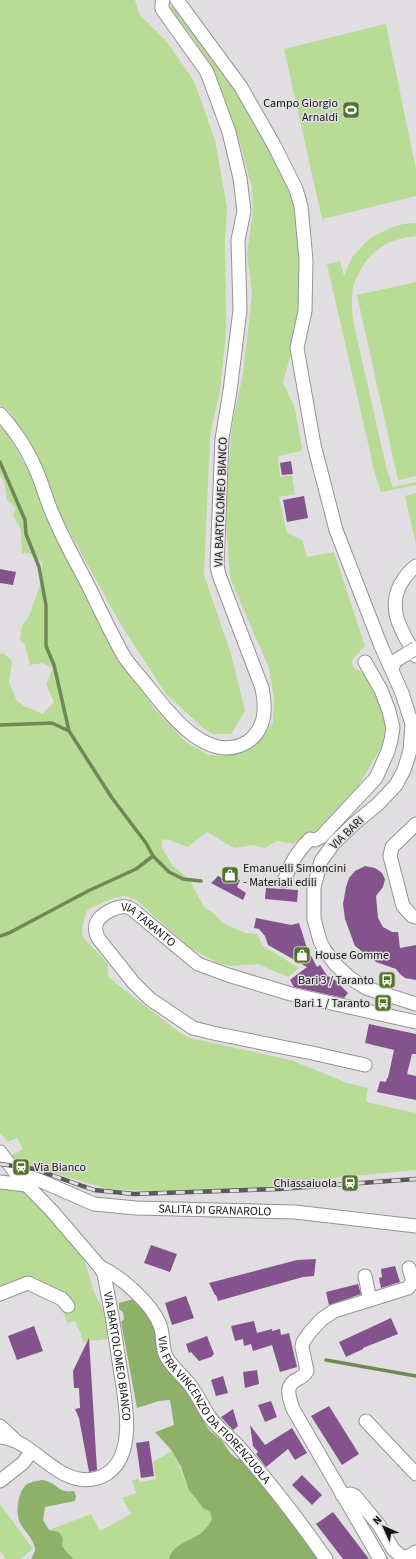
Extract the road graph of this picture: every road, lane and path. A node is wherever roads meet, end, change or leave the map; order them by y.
1 (163, 0) edge
2 (177, 0) edge
3 (0, 414) edge
4 (416, 566) edge
5 (413, 652) edge
6 (365, 662) dead end
7 (392, 669) junction
8 (416, 824) edge
9 (284, 880) dead end
10 (416, 917) edge
11 (416, 1004) edge
12 (416, 1022) edge
13 (365, 1065) dead end
14 (2, 1157) edge
15 (22, 1180) junction
16 (0, 1182) edge
17 (416, 1226) edge
18 (100, 1267) junction
19 (409, 1268) dead end
20 (365, 1276) dead end
21 (0, 1294) edge
22 (370, 1300) junction
23 (68, 1306) dead end
24 (366, 1421) dead end
25 (0, 1426) edge
26 (0, 1437) edge
27 (18, 1442) junction
28 (31, 1452) junction
29 (416, 1474) edge
30 (0, 1481) edge
31 (342, 1495) junction
32 (416, 1552) edge
33 (326, 1559) edge
34 (380, 1559) edge

1 - 3 street, VIA BARTOLOMEO BIANCO
2 - 7 street
4 - 5 street
5 - 7 street
6 - 9 street
7 - 11 street, VIA BARI
8 - 10 street
12 - 13 street, VIA TARANTO
14 - 15 street, VIA BARTOLOMEO BIANCO
15 - 16 street, SALITA DI GRANAROLO
15 - 17 street, SALITA DI GRANAROLO
15 - 18 street, VIA BARTOLOMEO BIANCO
18 - 28 street, VIA BARTOLOMEO BIANCO
18 - 33 street, VIA FRA VINCENZO DA FIORENZUOLA
19 - 22 street
20 - 22 street
21 - 23 street
22 - 31 street
24 - 29 street
25 - 27 street
26 - 27 street, VIA BARTOLOMEO BIANCO
27 - 28 street, VIA BARTOLOMEO BIANCO
28 - 30 street
31 - 32 street
31 - 34 street

